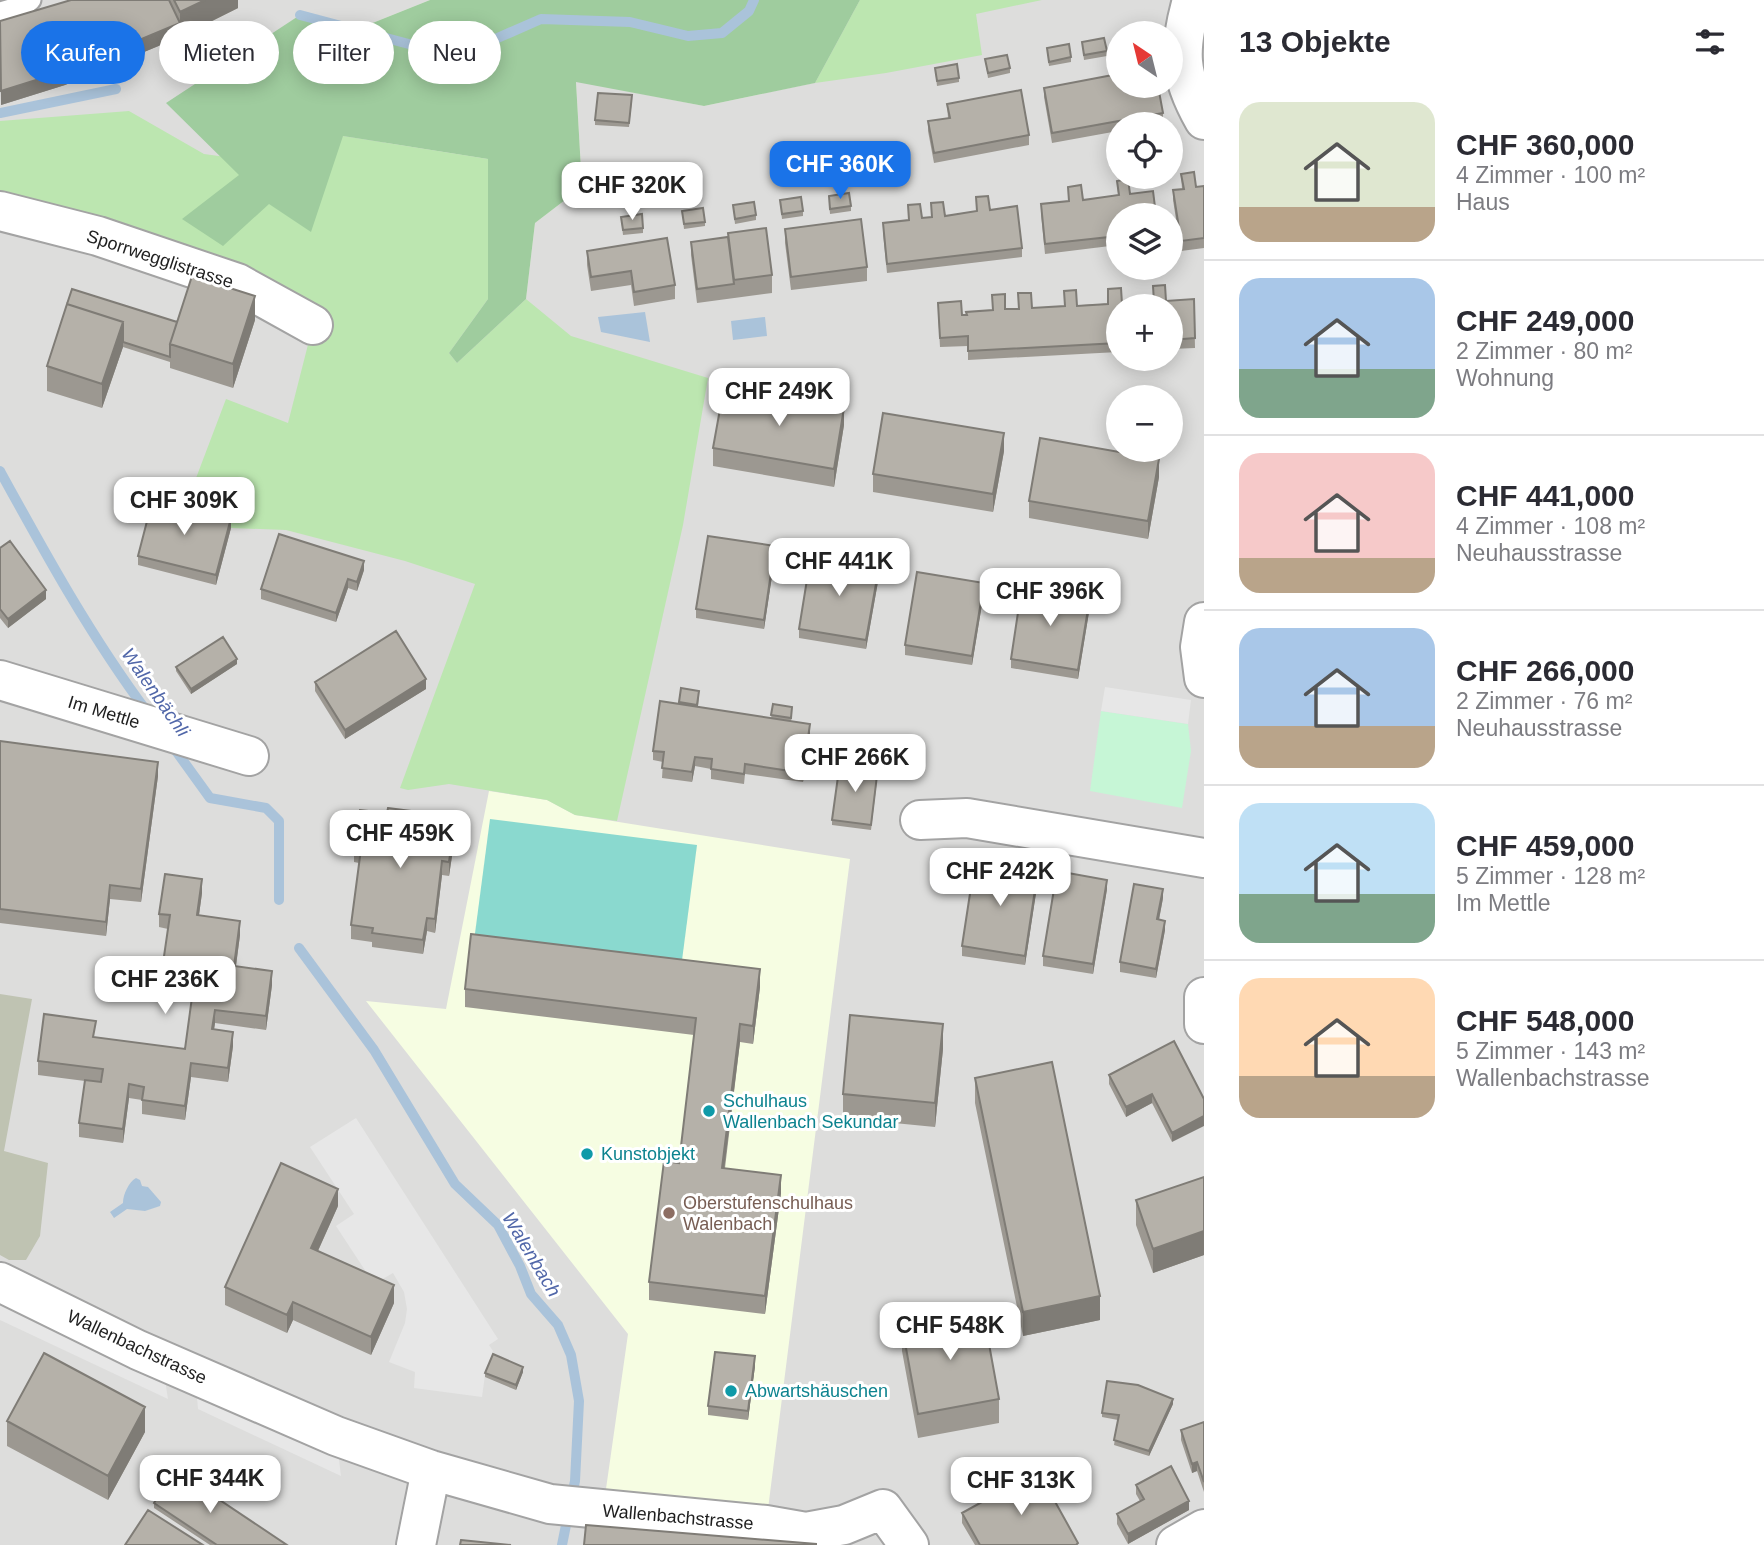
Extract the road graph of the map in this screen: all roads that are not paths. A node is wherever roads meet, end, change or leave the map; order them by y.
1 (30, 0) edge
2 (1192, 0) edge
3 (0, 12) edge
4 (1204, 120) edge
5 (0, 211) edge
6 (313, 325) dead end
7 (1204, 622) edge
8 (1204, 678) edge
9 (0, 680) edge
10 (249, 756) dead end
11 (920, 820) dead end
12 (1204, 858) edge
13 (0, 1282) edge
14 (431, 1470) junction
15 (1204, 1530) edge
16 (416, 1545) edge
17 (909, 1545) edge
18 (1176, 1545) edge

1 - 3 lane
2 - 4 street
5 - 6 street, Sporrwegglistrasse
7 - 8 street
9 - 10 street, Im Mettle
11 - 12 street
13 - 14 street, Wallenbachstrasse
14 - 16 street
14 - 17 street, Wallenbachstrasse
15 - 18 street

